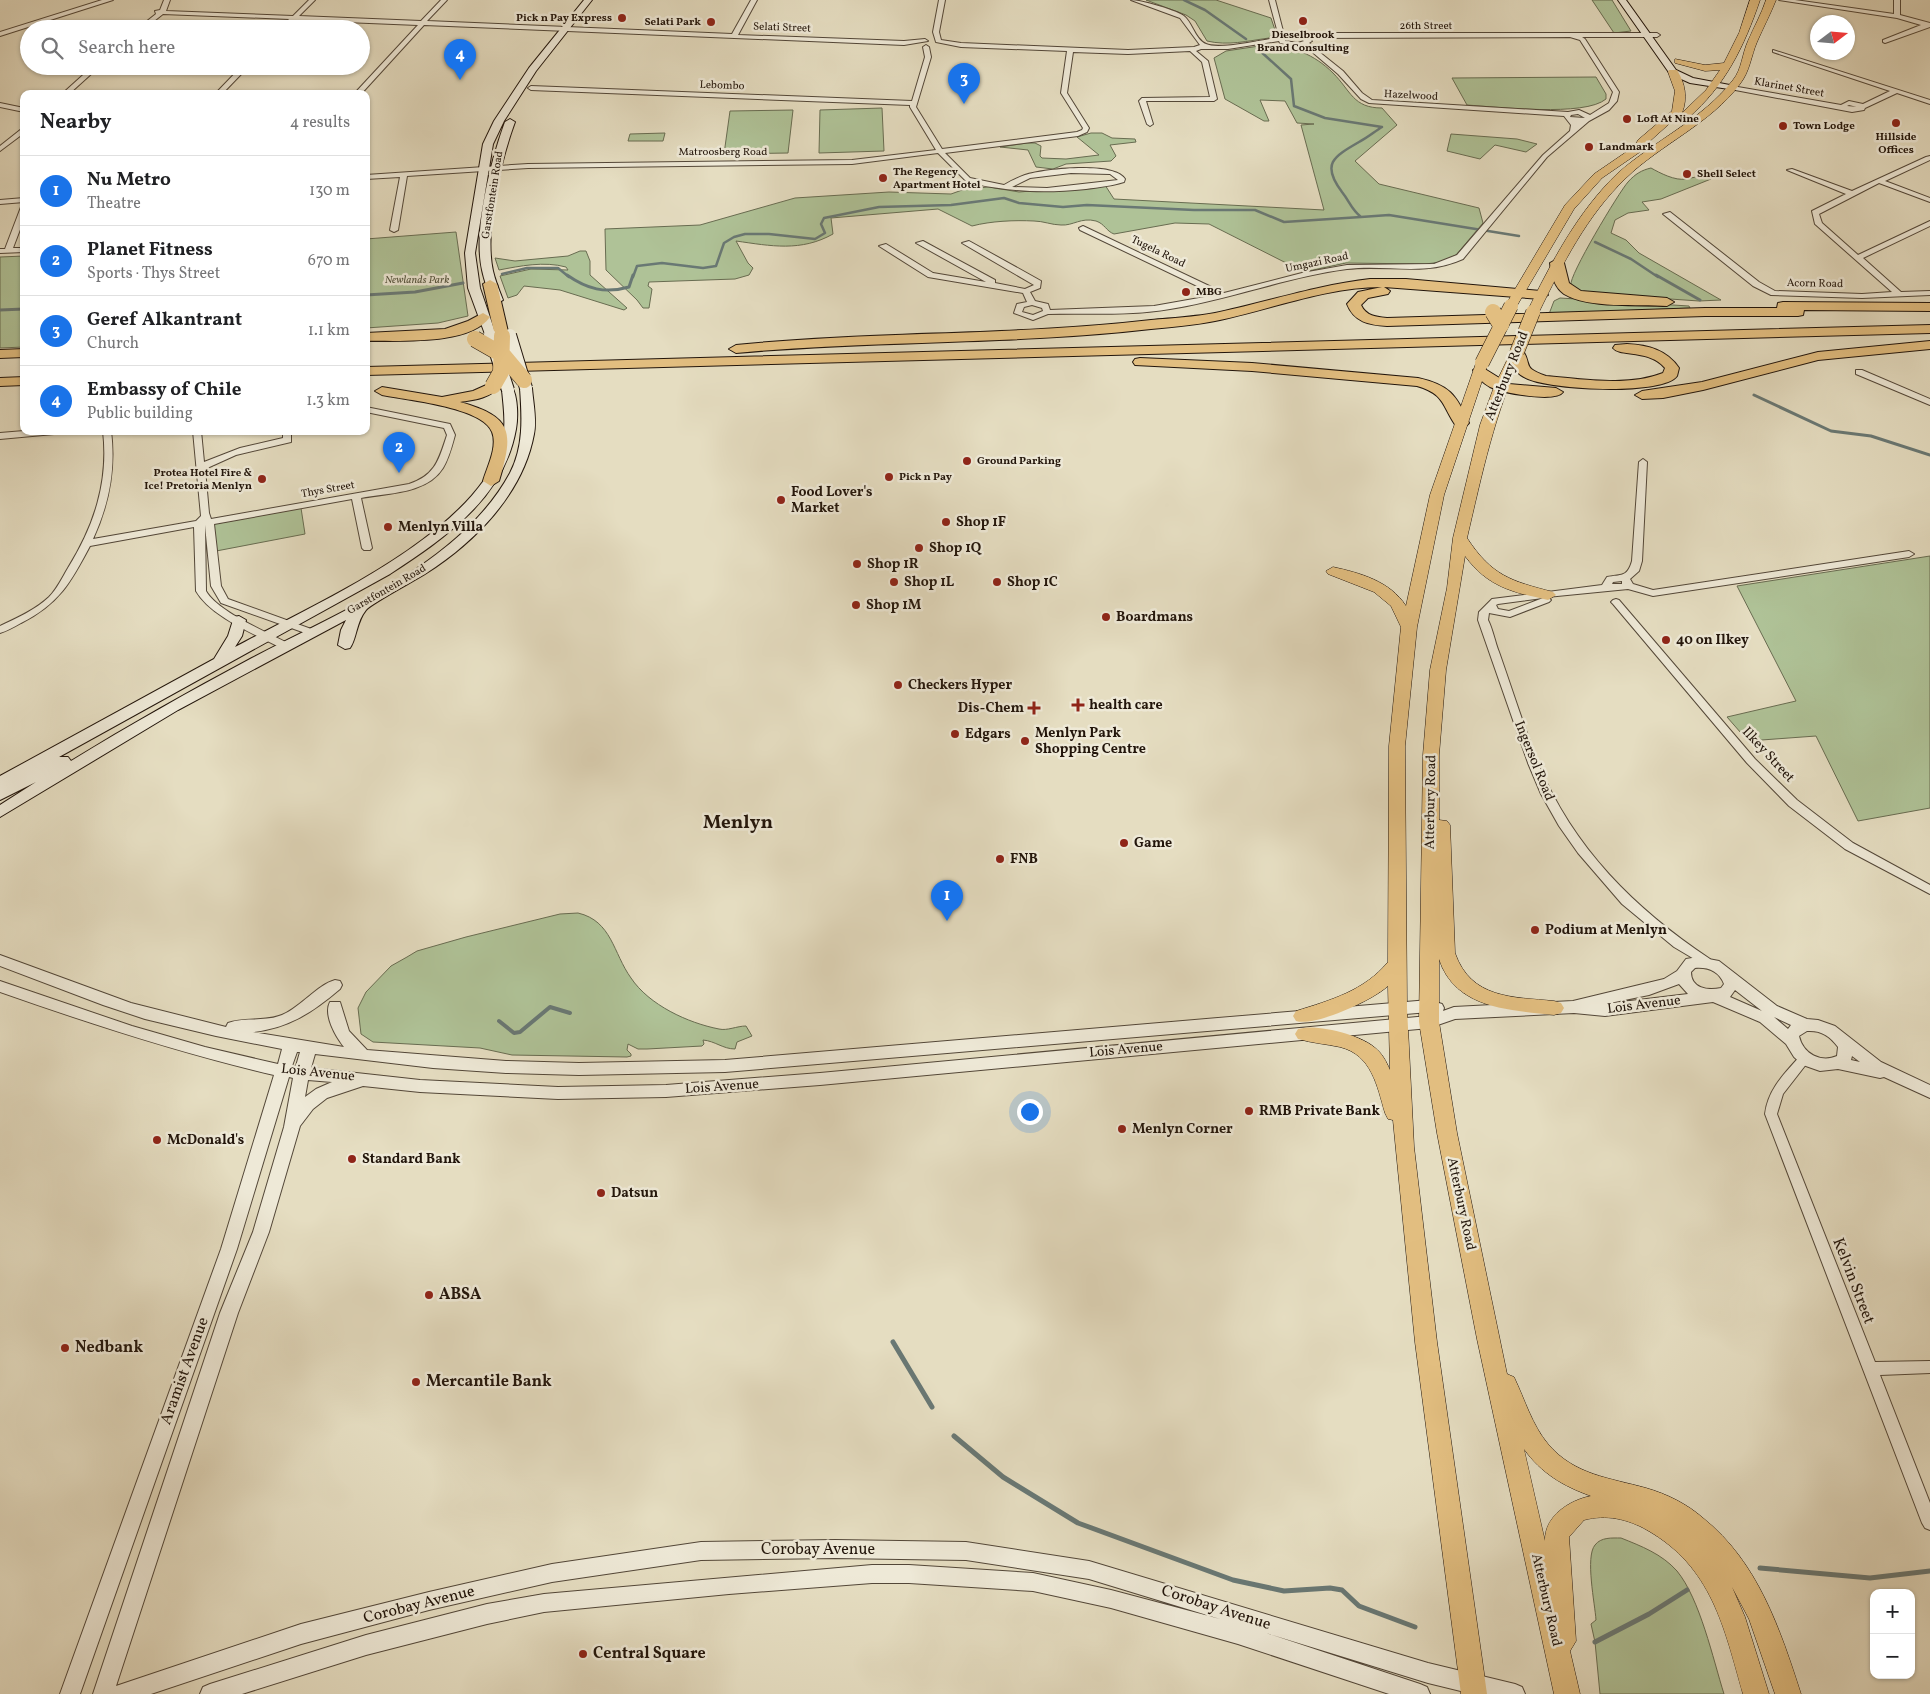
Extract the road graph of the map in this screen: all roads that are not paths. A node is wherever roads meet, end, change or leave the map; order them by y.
1 (115, 0) edge
2 (161, 0) edge
3 (167, 0) edge
4 (312, 0) edge
5 (444, 0) edge
6 (588, 0) edge
7 (754, 0) edge
8 (942, 0) edge
9 (1134, 0) edge
10 (1272, 0) edge
11 (1622, 0) edge
12 (1631, 0) edge
13 (1755, 0) edge
14 (1771, 0) edge
15 (1782, 0) edge
16 (1897, 0) edge
17 (105, 1) edge
18 (159, 13) junction
19 (1897, 16) junction
20 (294, 18) junction
21 (45, 20) edge
22 (151, 20) edge
23 (337, 20) edge
24 (370, 22) edge
25 (423, 24) junction
26 (1929, 24) edge
27 (1281, 26) junction
28 (20, 28) edge
29 (568, 30) junction
30 (936, 32) junction
31 (0, 34) edge
32 (1572, 35) junction
33 (1590, 35) junction
34 (734, 36) junction
35 (1301, 36) junction
36 (1336, 36) junction
37 (1653, 36) junction
38 (1517, 37) junction
39 (1582, 39) junction
40 (1283, 40) junction
41 (1885, 41) dead end
42 (940, 43) junction
43 (1307, 43) junction
44 (926, 44) junction
45 (1294, 45) junction
46 (1196, 49) junction
47 (1070, 50) junction
48 (1775, 51) dead end
49 (1208, 52) junction
50 (1312, 52) junction
51 (1678, 61) junction
52 (1728, 66) junction
53 (1673, 72) junction
54 (87, 75) edge
55 (237, 75) edge
56 (1718, 83) junction
57 (1734, 86) junction
58 (531, 88) junction
59 (70, 90) edge
60 (222, 90) edge
61 (361, 90) edge
62 (1896, 91) junction
63 (1928, 100) edge
64 (1874, 101) junction
65 (913, 103) junction
66 (1854, 104) junction
67 (1843, 105) junction
68 (0, 106) edge
69 (1609, 106) junction
70 (1862, 107) junction
71 (20, 109) edge
72 (1580, 112) junction
73 (1569, 117) junction
74 (1588, 120) junction
75 (1150, 124) dead end
76 (20, 132) edge
77 (1574, 132) junction
78 (1640, 147) junction
79 (0, 149) edge
80 (940, 151) junction
81 (1928, 158) dead end
82 (496, 167) junction
83 (482, 168) junction
84 (1790, 170) dead end
85 (404, 174) junction
86 (370, 177) edge
87 (1879, 181) junction
88 (1006, 187) junction
89 (1852, 193) junction
90 (20, 200) edge
91 (1930, 200) edge
92 (0, 202) edge
93 (1667, 214) dead end
94 (20, 217) edge
95 (1930, 223) edge
96 (1083, 228) dead end
97 (394, 230) dead end
98 (966, 243) dead end
99 (920, 244) dead end
100 (883, 246) dead end
101 (20, 250) edge
102 (4, 251) edge
103 (1857, 258) junction
104 (1557, 263) junction
105 (490, 284) joint
106 (998, 286) junction
107 (1026, 291) junction
108 (1518, 292) junction
109 (1930, 293) edge
110 (1900, 295) junction
111 (1224, 296) junction
112 (1541, 296) junction
113 (1032, 303) junction
114 (1930, 308) edge
115 (1047, 310) junction
116 (1798, 312) junction
117 (483, 316) junction
118 (1930, 318) edge
119 (1500, 325) junction
120 (1551, 328) junction
121 (1930, 329) edge
122 (428, 334) junction
123 (1930, 336) edge
124 (370, 337) edge
125 (1646, 337) junction
126 (500, 342) junction
127 (1930, 345) edge
128 (734, 349) junction
129 (20, 353) edge
130 (0, 354) edge
131 (370, 358) edge
132 (1100, 361) junction
133 (1516, 361) junction
134 (542, 366) junction
135 (20, 367) edge
136 (1481, 367) junction
137 (0, 368) edge
138 (370, 371) edge
139 (1859, 372) dead end
140 (20, 381) edge
141 (0, 382) edge
142 (525, 384) junction
143 (0, 386) edge
144 (20, 386) edge
145 (1500, 387) junction
146 (500, 388) junction
147 (370, 390) edge
148 (382, 391) junction
149 (1930, 402) edge
150 (370, 409) edge
151 (1461, 423) junction
152 (20, 434) edge
153 (107, 435) edge
154 (198, 435) edge
155 (287, 435) edge
156 (0, 436) edge
157 (1643, 462) dead end
158 (202, 466) junction
159 (491, 482) junction
160 (356, 497) junction
161 (204, 520) junction
162 (1460, 538) junction
163 (89, 543) junction
164 (366, 548) dead end
165 (1909, 554) dead end
166 (1333, 571) dead end
167 (1626, 582) junction
168 (1571, 592) junction
169 (1548, 595) junction
170 (1504, 600) junction
171 (1616, 602) dead end
172 (1491, 605) junction
173 (361, 607) junction
174 (1515, 610) junction
175 (1504, 614) junction
176 (239, 620) junction
177 (290, 623) junction
178 (1409, 627) junction
179 (1487, 628) junction
180 (0, 630) edge
181 (311, 632) junction
182 (265, 636) junction
183 (285, 646) junction
184 (345, 646) dead end
185 (220, 661) junction
186 (120, 737) junction
187 (0, 783) edge
188 (1431, 794) junction
189 (0, 795) edge
190 (0, 812) edge
191 (1930, 890) edge
192 (1672, 941) junction
193 (0, 960) edge
194 (1706, 962) junction
195 (1397, 964) junction
196 (1684, 970) junction
197 (1730, 978) junction
198 (335, 985) dead end
199 (0, 986) edge
200 (1714, 996) junction
201 (335, 1006) dead end
202 (1574, 1007) junction
203 (1554, 1008) junction
204 (1429, 1014) junction
205 (1397, 1017) junction
206 (1304, 1025) junction
207 (1806, 1025) junction
208 (204, 1028) junction
209 (1069, 1036) junction
210 (1791, 1040) junction
211 (1842, 1040) junction
212 (291, 1045) junction
213 (309, 1049) junction
214 (363, 1054) junction
215 (1073, 1055) junction
216 (1805, 1058) junction
217 (1839, 1063) junction
218 (293, 1072) junction
219 (1897, 1077) junction
220 (378, 1080) junction
221 (1930, 1092) edge
222 (292, 1127) junction
223 (1404, 1147) junction
224 (1488, 1339) junction
225 (1930, 1367) edge
226 (1869, 1369) junction
227 (1930, 1522) edge
228 (1566, 1688) edge
229 (1473, 1689) edge
230 (70, 1694) edge
231 (103, 1694) edge
232 (121, 1694) edge
233 (210, 1694) edge
234 (1420, 1694) edge
235 (1515, 1694) edge
236 (1756, 1694) edge
237 (1788, 1694) edge

1 - 17 street
2 - 18 street
3 - 18 street
4 - 20 street
5 - 25 street
6 - 29 main road, Garstfontein Road
7 - 34 street
8 - 30 street
9 - 46 street
10 - 27 street
11 - 37 main road
12 - 37 main road
13 - 52 main road, Atterbury Road
14 - 57 main road, Atterbury Road
15 - 19 street
16 - 19 street
17 - 21 street
18 - 20 street, Selati Street
18 - 22 street
19 - 26 street
20 - 23 street, Selati Street
24 - 25 street, Selati Street
25 - 29 street, Selati Street
25 - 61 street
26 - 41 street
27 - 35 street, Hazelwood
27 - 40 street
28 - 31 street
29 - 34 street, Selati Street
29 - 58 main road, Garstfontein Road
29 - 83 main road, Garstfontein Road
30 - 42 street
30 - 44 street
32 - 33 street, 26th Street
32 - 38 street, 26th Street
32 - 39 street
33 - 37 street, 26th Street
33 - 39 street
34 - 44 street, Selati Street
35 - 36 street, 26th Street
35 - 40 street, 26th Street
35 - 43 street, Hazelwood
36 - 38 street, 26th Street
36 - 43 street, 26th Street
37 - 39 street, 26th Street
37 - 51 main road
37 - 53 main road
38 - 39 street, 26th Street
39 - 69 street
40 - 45 street
40 - 49 street
42 - 44 street, Selati Street
42 - 47 street
43 - 45 street, 26th Street
43 - 50 street, Hazelwood
44 - 65 street
45 - 50 street
46 - 47 street
46 - 49 street
46 - 49 street
47 - 80 street, Matroosberg Road
48 - 62 street
49 - 75 street
50 - 73 street, Hazelwood
51 - 52 main road
51 - 56 main road
52 - 56 main road, Atterbury Road
53 - 56 main road
53 - 78 main road
54 - 59 street
55 - 60 street
56 - 57 main road
56 - 78 main road, Atterbury Road
57 - 67 street, Klarinet Street
57 - 104 main road, Atterbury Road
58 - 65 street, Lebombo
58 - 82 main road, Garstfontein Road
62 - 63 street
62 - 64 street
64 - 66 street
64 - 70 street
65 - 80 street
66 - 67 street
66 - 70 street
67 - 70 street
68 - 71 street
69 - 72 street
69 - 74 street, Umgazi Road
72 - 73 street
72 - 74 street
73 - 74 street, Hazelwood
73 - 77 street
74 - 77 street, Umgazi Road
76 - 79 street
77 - 111 street, Umgazi Road
78 - 108 main road, Atterbury Road
80 - 82 street, Matroosberg Road
80 - 88 street
81 - 87 street
82 - 83 street, Matroosberg Road
82 - 105 main road, Garstfontein Road
83 - 85 street, Matroosberg Road
83 - 117 main road, Garstfontein Road
84 - 89 street
85 - 86 street, Matroosberg Road
85 - 97 street
87 - 89 street
87 - 91 street
88 - 88 street
89 - 103 street
90 - 92 street
93 - 110 street, Acorn Road
94 - 102 street
95 - 103 street
96 - 111 street, Tugela Road
98 - 107 street
99 - 106 street
100 - 106 street
101 - 102 street
103 - 110 street
104 - 112 main road, Atterbury Road
104 - 114 highway
105 - 126 highway
106 - 107 street
107 - 113 street
108 - 112 highway
108 - 119 main road, Atterbury Road, bridge
108 - 128 highway
109 - 110 street, Acorn Road
111 - 115 street, Umgazi Road
112 - 133 main road, Atterbury Road, bridge
113 - 115 street
113 - 115 street, Umgazi Road
114 - 116 highway
116 - 119 highway, bridge
116 - 120 highway
117 - 122 highway
117 - 126 main road, Garstfontein Road
118 - 120 highway
119 - 136 main road, Atterbury Road, bridge
120 - 128 highway
121 - 125 highway
122 - 124 highway
122 - 126 highway, bridge
123 - 125 highway
125 - 134 highway
126 - 142 highway, bridge
126 - 142 main road, Garstfontein Road, bridge
126 - 146 highway, bridge
127 - 145 highway
128 - 131 highway
129 - 130 highway
132 - 133 highway
132 - 134 highway
132 - 151 highway
133 - 145 main road, Atterbury Road
134 - 138 highway
135 - 137 highway
136 - 145 highway
136 - 151 main road, Atterbury Road
139 - 149 street
140 - 141 highway
142 - 173 main road, Garstfontein Road
143 - 144 highway
145 - 162 main road, Atterbury Road
146 - 148 highway
146 - 159 main road, Garstfontein Road
147 - 148 highway
148 - 159 highway
150 - 160 street, Thys Street
151 - 178 main road, Atterbury Road
152 - 156 street
153 - 163 street
154 - 158 street
155 - 158 street
157 - 167 street
158 - 161 street
159 - 177 main road, Garstfontein Road
160 - 161 street, Thys Street
160 - 164 street
161 - 163 street, Thys Street
161 - 176 street
161 - 177 street
162 - 169 main road
162 - 188 main road, Atterbury Road
163 - 180 street
165 - 167 street
166 - 178 main road
167 - 168 street
168 - 169 street
168 - 174 street
169 - 170 street
170 - 172 street
170 - 174 street
171 - 191 street, Ilkey Street
172 - 175 street
172 - 179 street, Ingersol Road
173 - 181 main road, Garstfontein Road
173 - 184 main road
174 - 175 street
175 - 179 street
176 - 182 street
176 - 185 main road
177 - 181 street
177 - 182 main road, Garstfontein Road
178 - 195 main road, Atterbury Road
179 - 192 street, Ingersol Road
181 - 183 main road, Garstfontein Road
182 - 183 street
182 - 185 main road, Garstfontein Road
183 - 186 main road, Garstfontein Road
185 - 187 main road, Garstfontein Road
186 - 189 main road
186 - 190 main road, Garstfontein Road
188 - 203 main road
188 - 204 main road, Atterbury Road
192 - 194 street, Ingersol Road
192 - 196 street, Ingersol Road
193 - 208 street, Lois Avenue
194 - 196 street
194 - 197 street, Ingersol Road
195 - 205 main road, Atterbury Road
195 - 206 main road
196 - 200 street, Ingersol Road
196 - 202 street, Lois Avenue
197 - 200 street
197 - 207 street, Ingersol Road
198 - 208 street
199 - 218 street, Lois Avenue
200 - 202 street, Lois Avenue
200 - 210 street, Ingersol Road
201 - 214 street
202 - 203 street, Lois Avenue
203 - 204 street, Lois Avenue
204 - 205 street, Lois Avenue
204 - 224 main road, Atterbury Road
205 - 206 street, Lois Avenue
205 - 223 main road, Atterbury Road
206 - 209 street, Lois Avenue
206 - 215 street, Lois Avenue
206 - 223 main road
207 - 210 street
207 - 211 street, Ingersol Road
208 - 212 street, Lois Avenue
209 - 214 street, Lois Avenue
209 - 215 street
210 - 216 street, Ingersol Road
211 - 217 street
211 - 219 street, Ingersol Road
212 - 213 street, Lois Avenue
212 - 218 street, Aramist Avenue
213 - 214 street, Lois Avenue
213 - 218 street, Aramist Avenue
215 - 220 street, Lois Avenue
216 - 217 street, Ingersol Road
216 - 226 street, Kelvin Street
217 - 219 street, Ingersol Road
218 - 220 street, Lois Avenue
218 - 222 street, Aramist Avenue
218 - 230 street, Aramist Avenue
219 - 221 street, Ingersol Road
220 - 222 street
222 - 231 street, Aramist Avenue
223 - 229 main road, Atterbury Road
224 - 228 main road, Atterbury Road
224 - 237 main road
225 - 226 street
226 - 227 street, Kelvin Street
228 - 236 main road
229 - 232 street, Corobay Avenue
229 - 235 street, Corobay Avenue
233 - 234 street, Corobay Avenue

